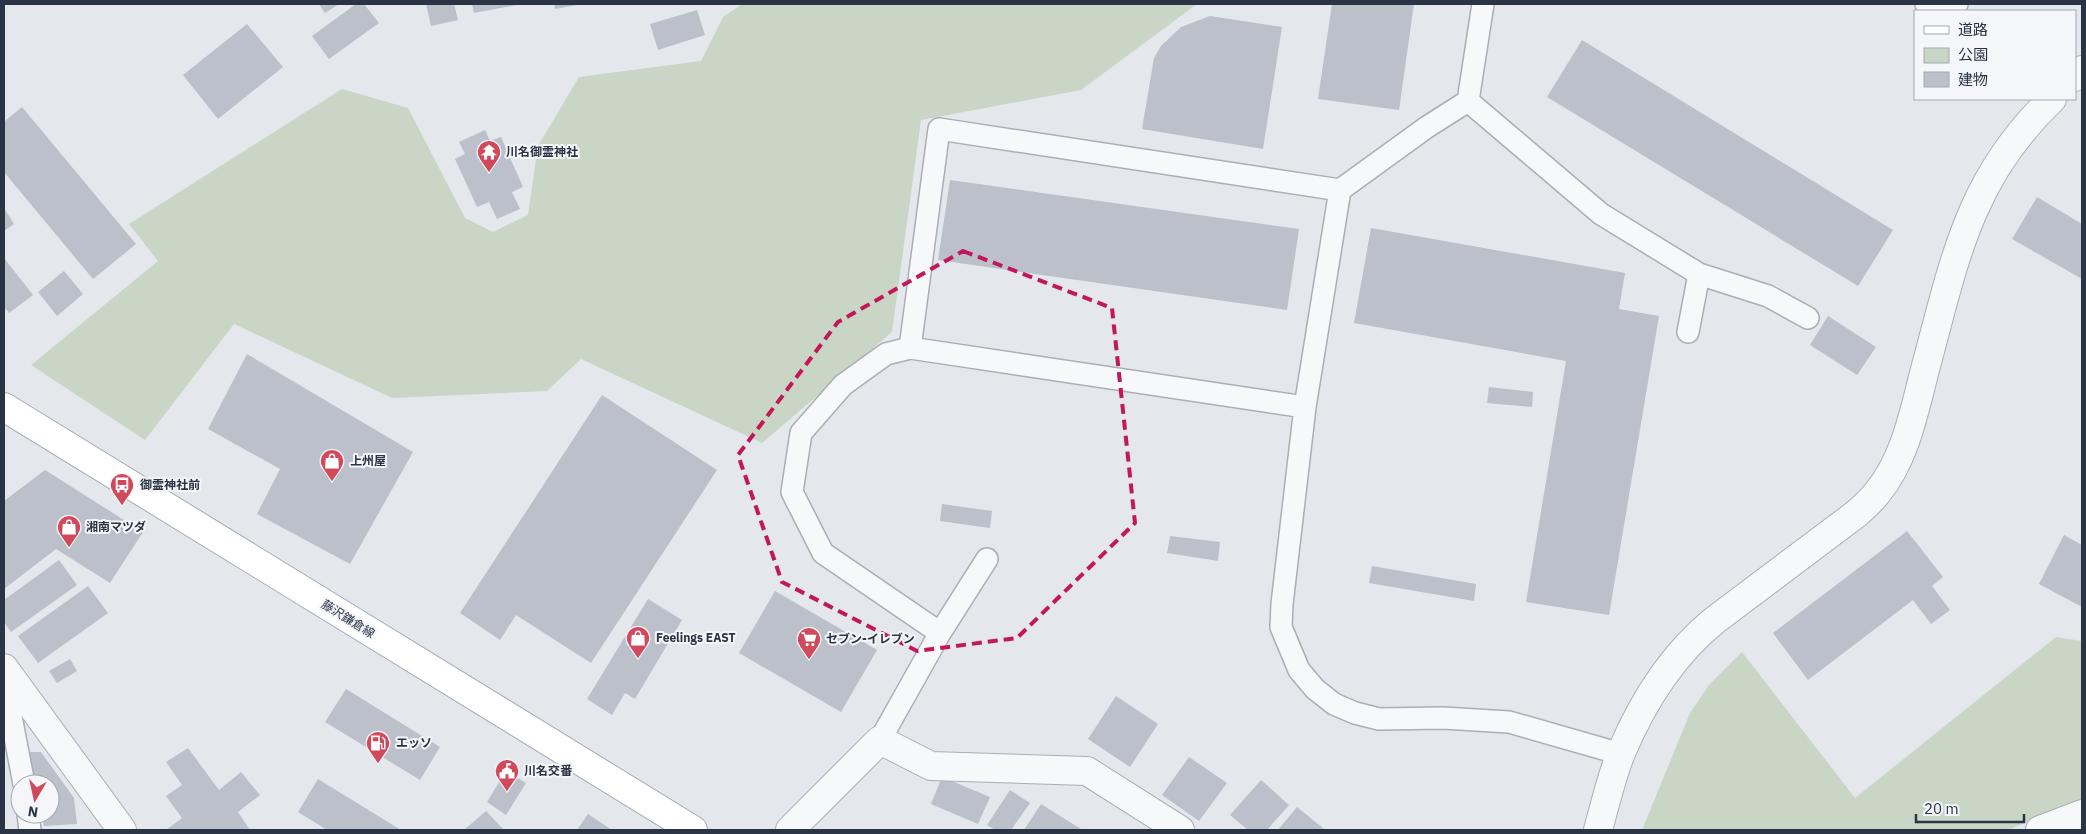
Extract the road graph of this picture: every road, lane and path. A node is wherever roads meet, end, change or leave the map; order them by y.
1 (1483, 4) edge
2 (2051, 100) edge
3 (1468, 101) junction
4 (1340, 190) junction
5 (1699, 274) junction
6 (1808, 318) dead end
7 (1688, 332) dead end
8 (910, 348) junction
9 (1305, 407) junction
10 (4, 408) edge
11 (987, 559) dead end
12 (940, 633) junction
13 (4, 668) edge
14 (4, 680) edge
15 (880, 740) junction
16 (1621, 754) junction
17 (22, 774) edge
18 (2082, 814) edge
19 (122, 830) edge
20 (693, 830) edge
21 (790, 830) edge
22 (1180, 830) edge
23 (1598, 830) edge
24 (2040, 830) edge

1 - 3 lane
2 - 16 street
3 - 4 lane
3 - 5 lane
4 - 8 lane
4 - 9 lane
5 - 6 lane
5 - 7 lane
8 - 9 lane
8 - 12 lane
9 - 16 lane
10 - 20 main road, 藤沢鎌倉線
11 - 12 lane
12 - 15 lane
13 - 19 street
14 - 17 lane
15 - 21 street
15 - 22 street
16 - 23 street
18 - 24 street

